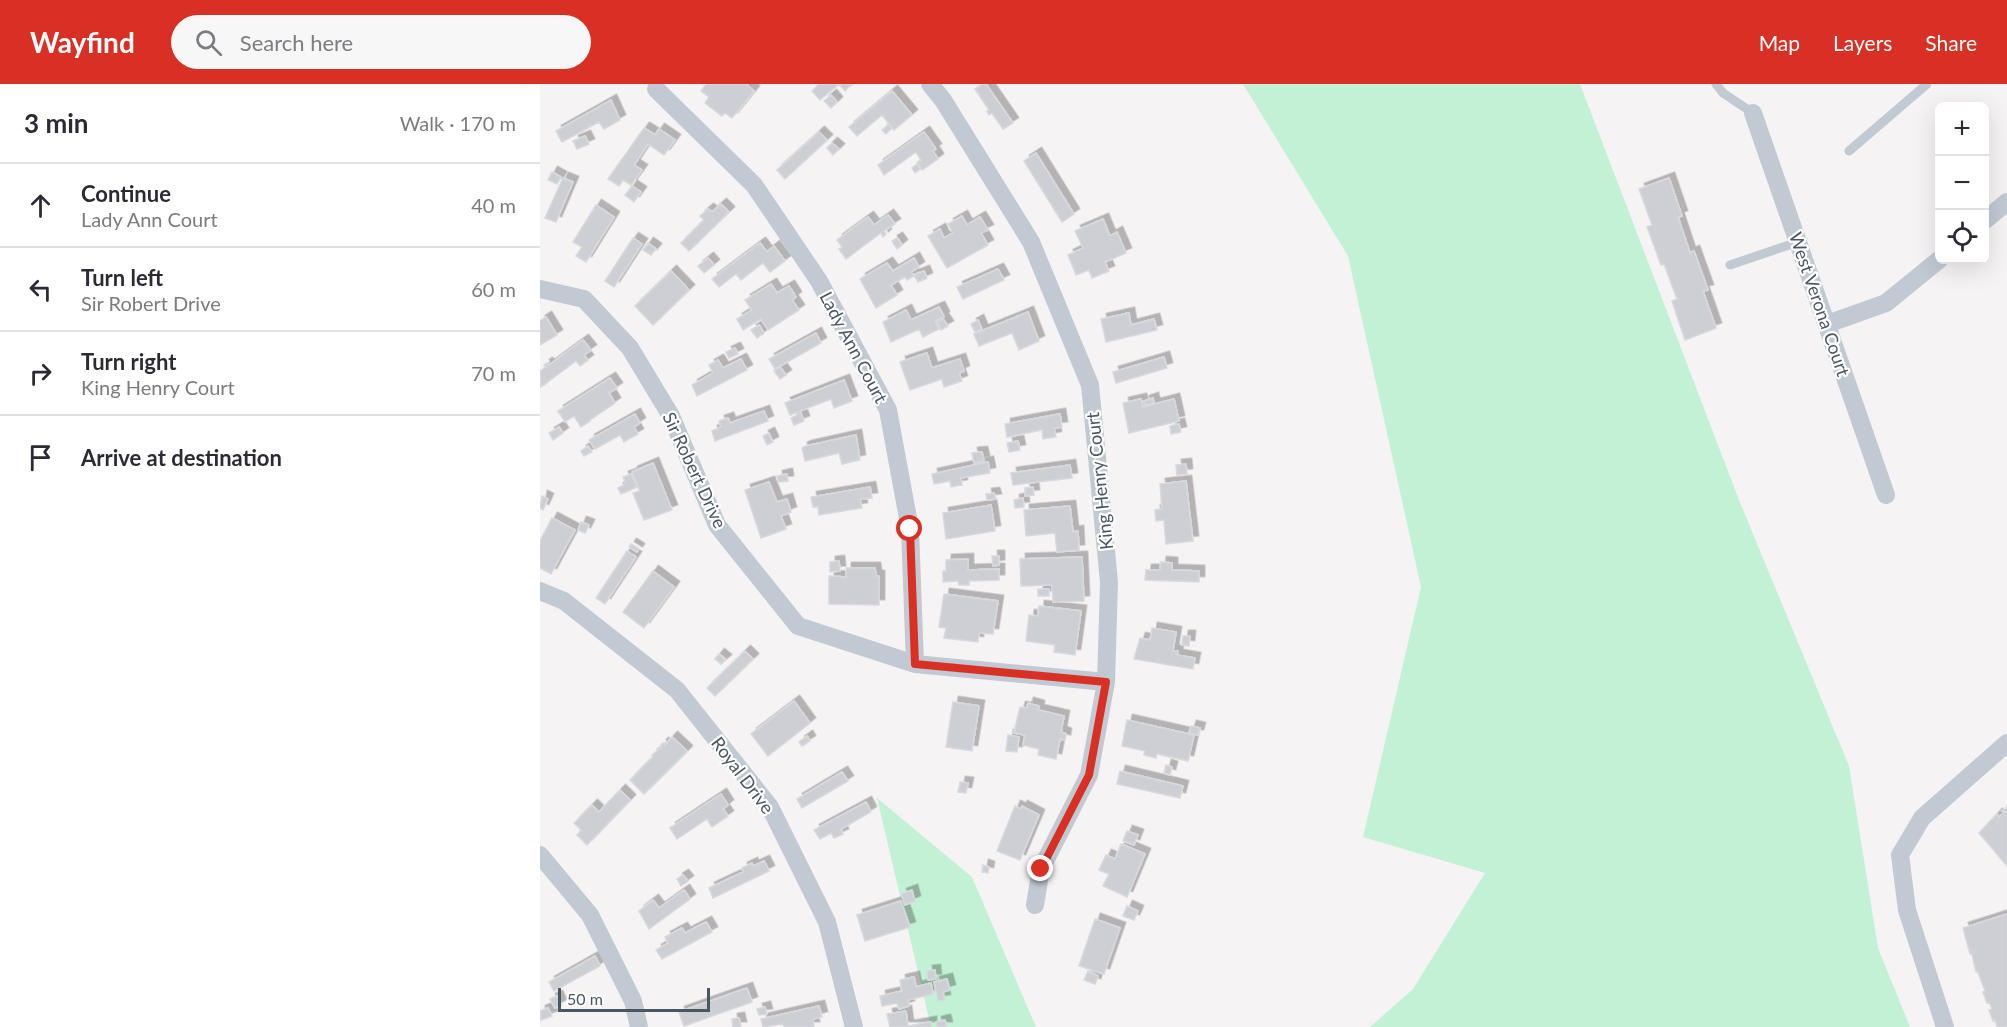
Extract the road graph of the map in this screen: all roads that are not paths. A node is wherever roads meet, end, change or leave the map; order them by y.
1 (930, 84) edge
2 (1716, 84) edge
3 (1927, 84) edge
4 (656, 89) dead end
5 (1753, 113) joint
6 (1849, 151) dead end
7 (2007, 202) edge
8 (1989, 217) edge
9 (1798, 242) junction
10 (1935, 263) edge
11 (1730, 265) dead end
12 (540, 289) edge
13 (1827, 324) junction
14 (1886, 495) dead end
15 (540, 591) edge
16 (915, 664) junction
17 (1106, 682) junction
18 (2007, 743) edge
19 (540, 855) edge
20 (1035, 905) dead end
21 (639, 1027) edge
22 (854, 1027) edge
23 (1945, 1027) edge

1 - 17 street, King Henry Court
2 - 5 lane
3 - 6 lane
4 - 16 street, Lady Ann Court
5 - 9 street, West Verona Court
7 - 8 street
9 - 11 lane
9 - 13 street, West Verona Court
10 - 13 street
12 - 16 street, Sir Robert Drive
13 - 14 street, West Verona Court
15 - 22 street, Royal Drive
16 - 17 street, Sir Robert Drive
17 - 20 street, King Henry Court
18 - 23 street
19 - 21 street

